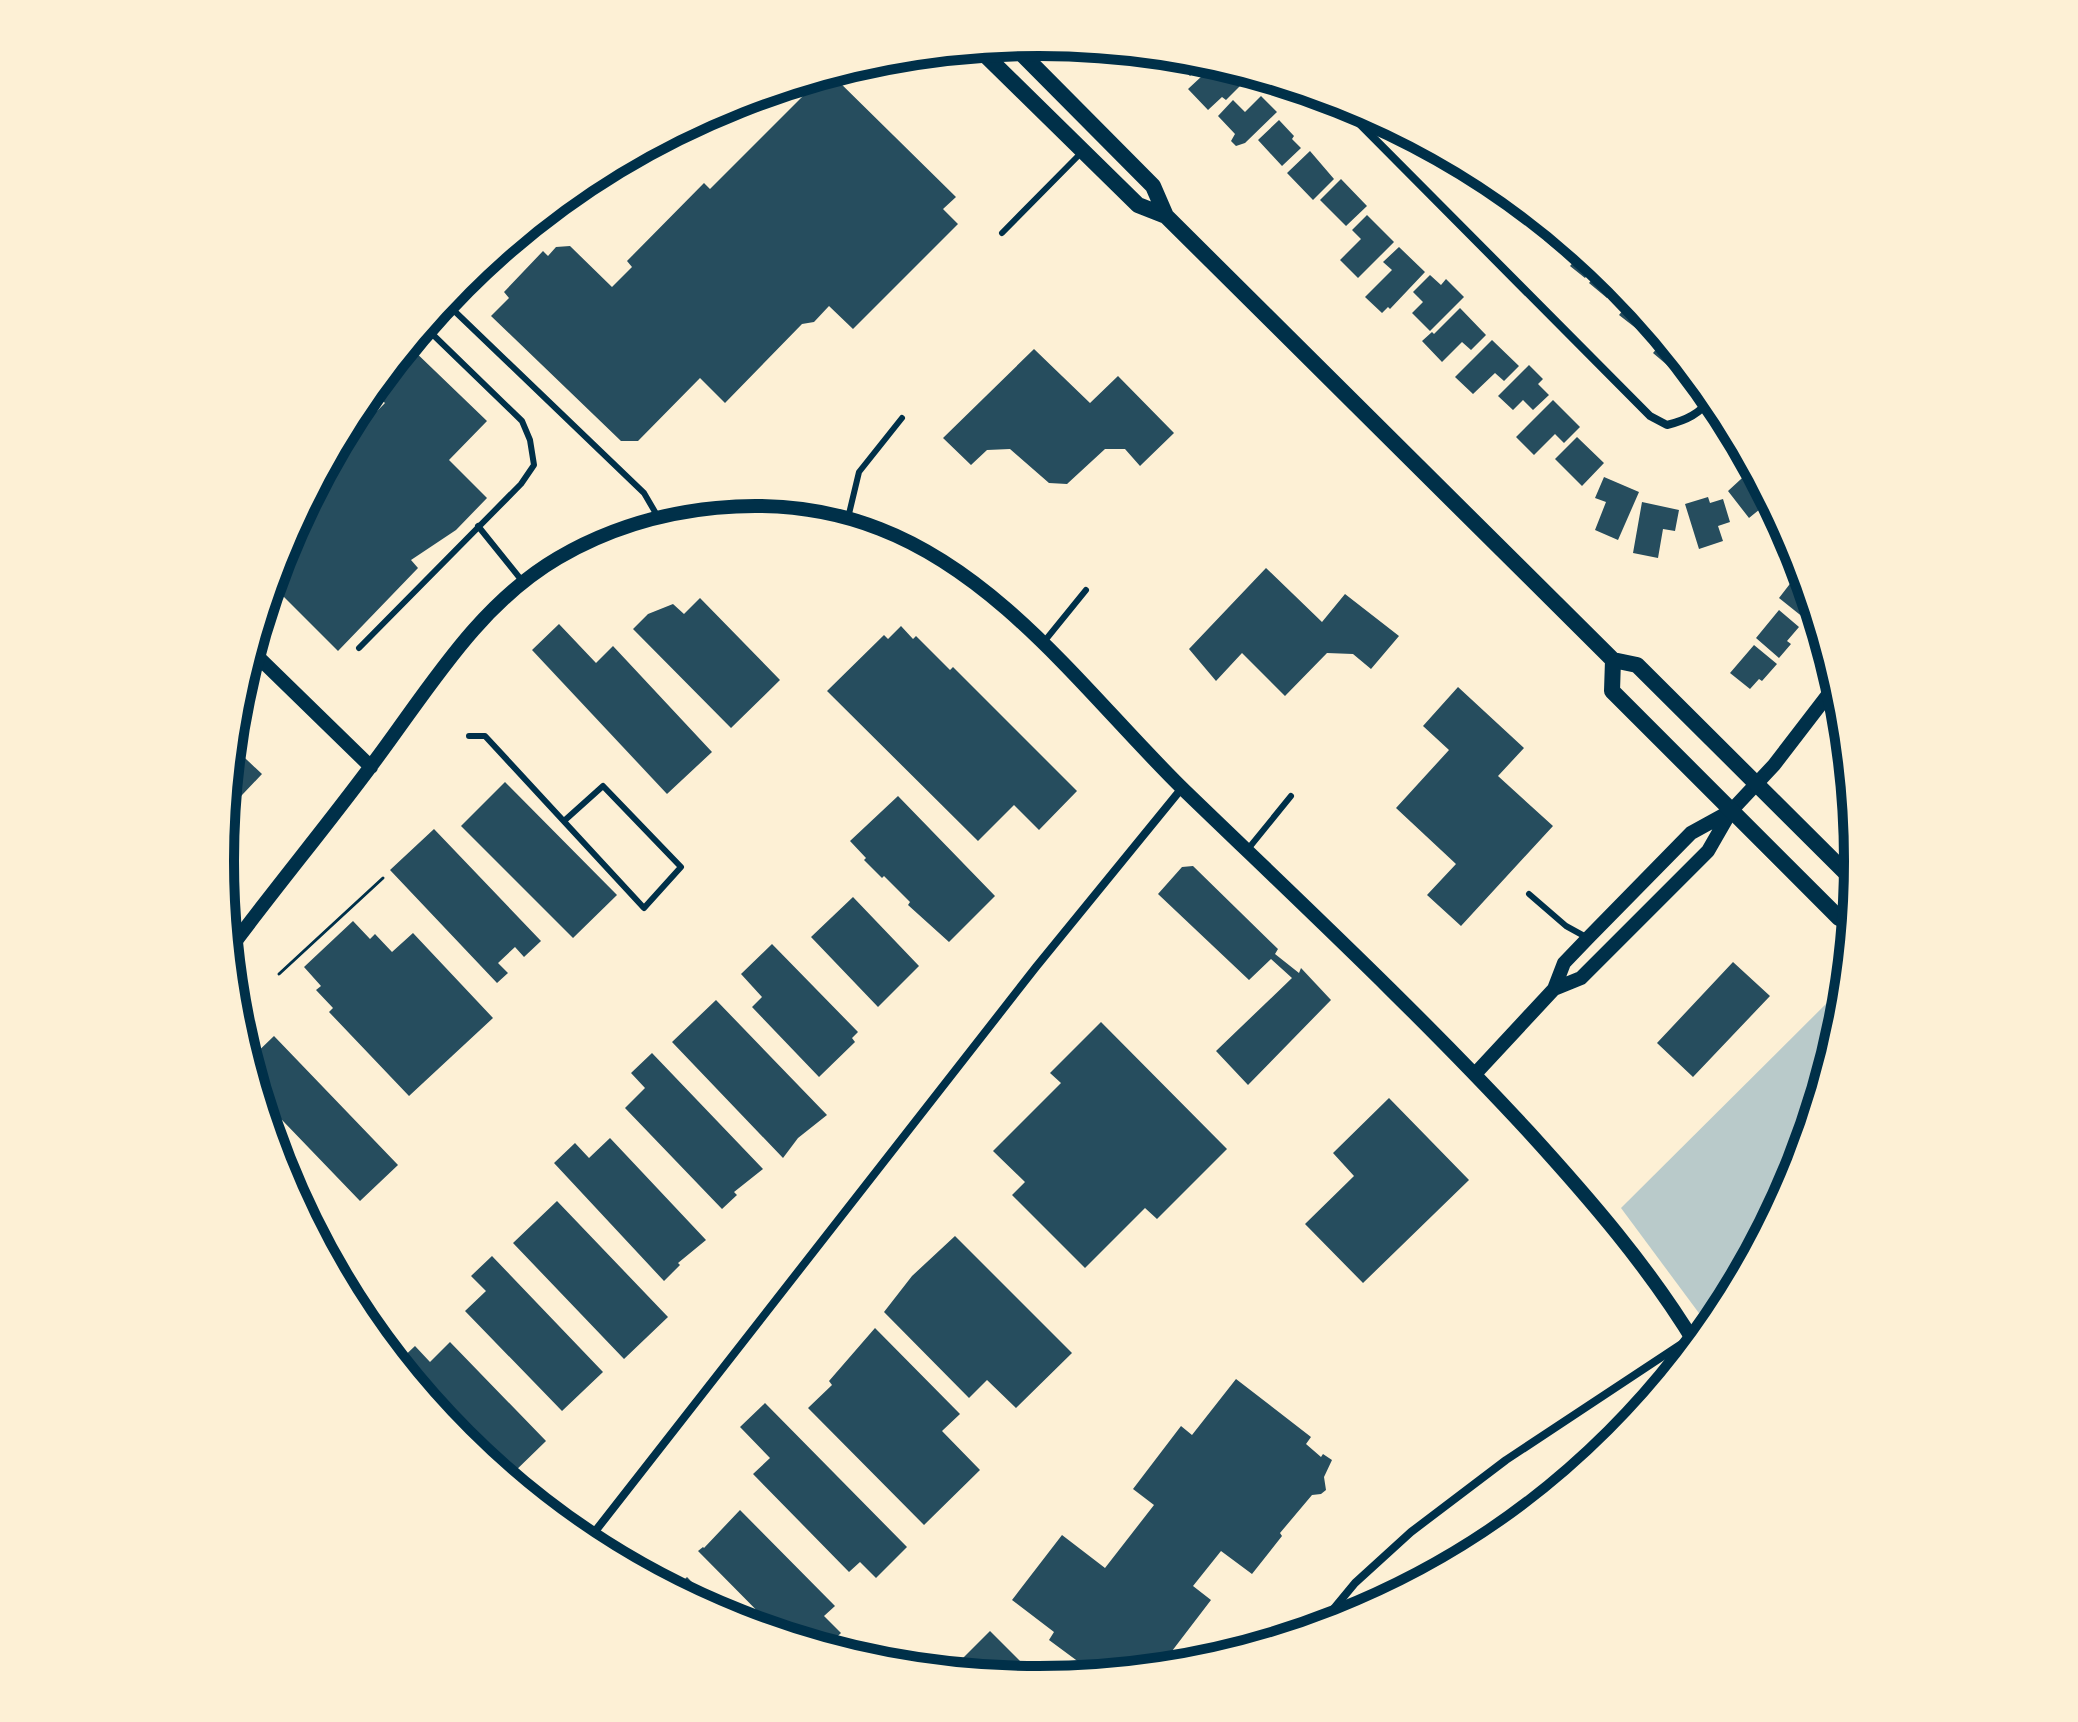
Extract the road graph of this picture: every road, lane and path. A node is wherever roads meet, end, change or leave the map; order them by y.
1 (1024, 57) edge
2 (988, 58) edge
3 (1358, 122) edge
4 (1083, 151) junction
5 (1166, 216) junction
6 (1002, 233) dead end
7 (453, 310) edge
8 (431, 333) edge
9 (1704, 408) edge
10 (902, 418) dead end
11 (658, 517) junction
12 (848, 519) junction
13 (478, 526) junction
14 (524, 584) junction
15 (1086, 590) dead end
16 (1042, 644) junction
17 (359, 648) dead end
18 (260, 658) edge
19 (1613, 660) junction
20 (1827, 696) edge
21 (469, 736) dead end
22 (371, 767) junction
23 (1756, 784) junction
24 (1182, 788) junction
25 (1291, 796) dead end
26 (1731, 811) junction
27 (564, 821) junction
28 (1248, 849) junction
29 (1844, 871) edge
30 (383, 878) dead end
31 (1529, 894) dead end
32 (1842, 919) edge
33 (238, 938) edge
34 (1588, 938) junction
35 (279, 974) dead end
36 (1554, 989) junction
37 (1475, 1074) junction
38 (1689, 1335) edge
39 (1678, 1351) edge
40 (595, 1532) edge
41 (1332, 1610) edge

1 - 5 main road
2 - 4 main road
3 - 9 street
4 - 5 main road
4 - 6 lane
5 - 19 main road
7 - 11 lane
8 - 13 lane
10 - 12 lane
11 - 12 street
11 - 14 street
12 - 16 street
13 - 14 lane
13 - 17 lane
14 - 22 street
15 - 16 lane
16 - 24 street
18 - 22 street
19 - 23 main road
19 - 26 main road
20 - 23 street
21 - 27 lane
22 - 33 street
23 - 26 street
23 - 29 main road
24 - 28 street
24 - 40 street
25 - 28 lane
26 - 32 main road
26 - 34 street
26 - 36 street
27 - 27 lane
28 - 37 street
30 - 35 path
31 - 34 lane
34 - 36 street
36 - 37 street
37 - 38 street
39 - 41 street

